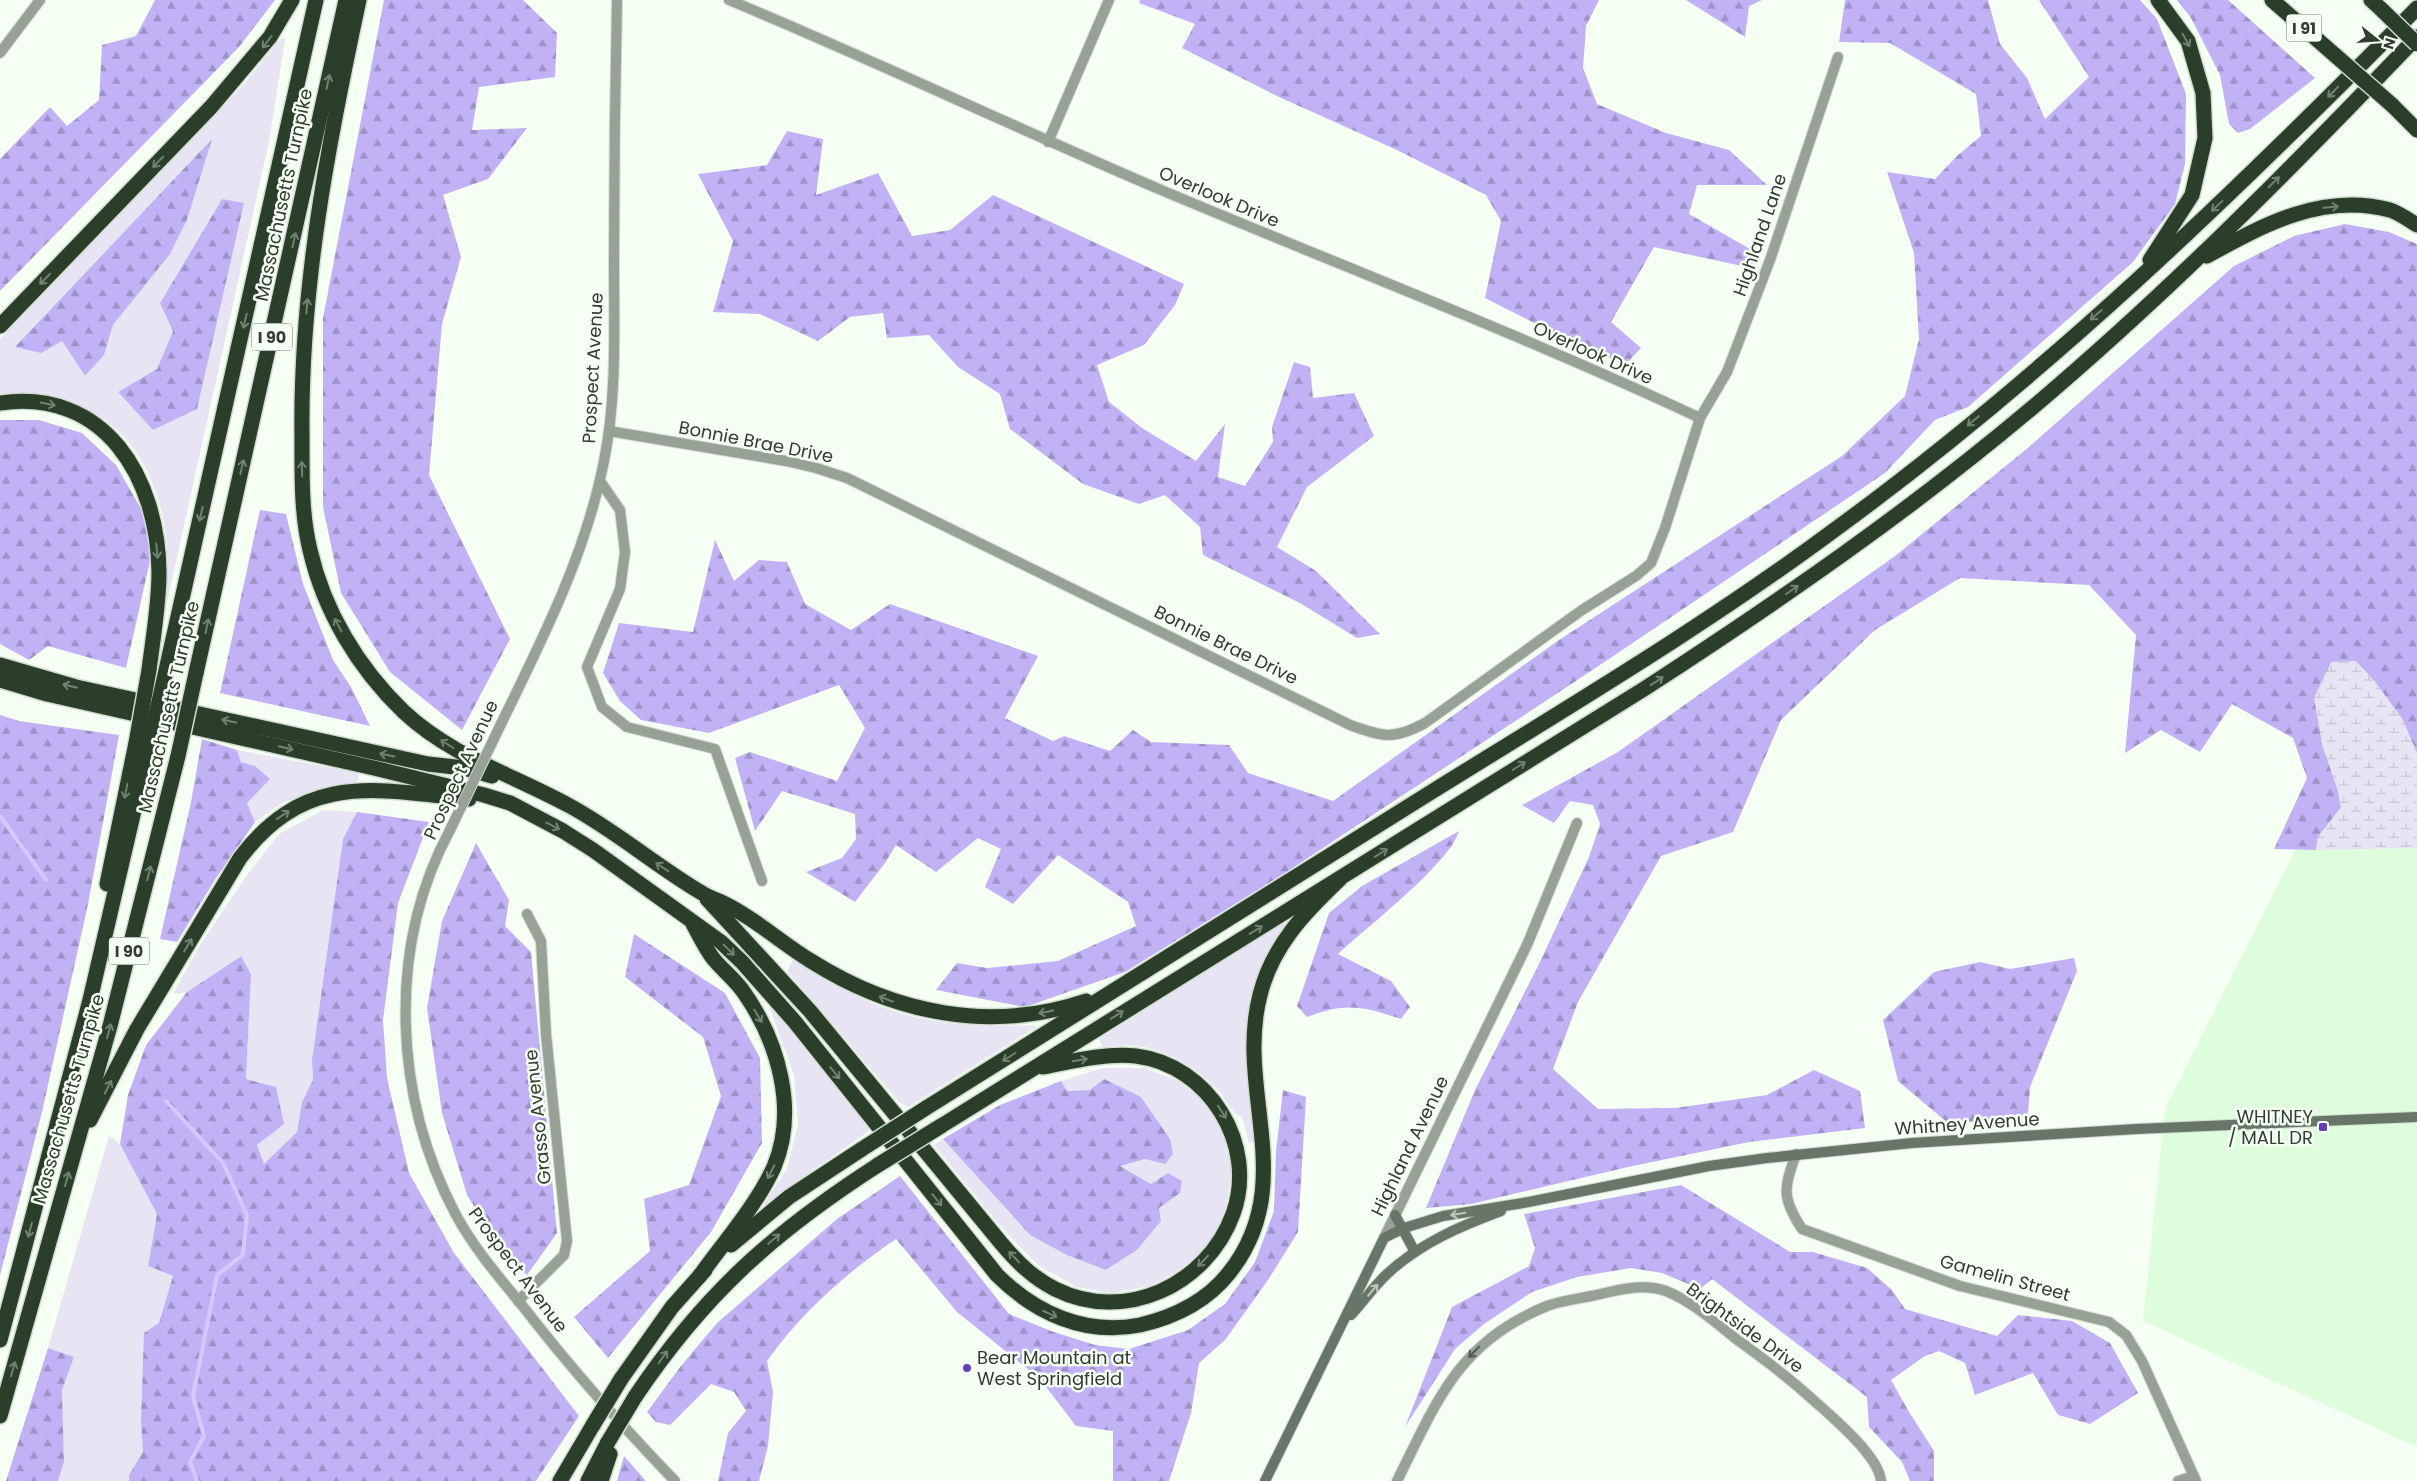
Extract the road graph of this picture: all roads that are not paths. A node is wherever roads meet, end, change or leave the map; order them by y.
1 (40, 0) edge
2 (292, 0) edge
3 (316, 0) edge
4 (346, 0) edge
5 (359, 0) edge
6 (617, 0) edge
7 (729, 0) edge
8 (1109, 0) edge
9 (2158, 0) edge
10 (2272, 0) edge
11 (2376, 4) edge
12 (2417, 8) edge
13 (2417, 37) edge
14 (2417, 44) edge
15 (0, 53) edge
16 (1838, 57) dead end
17 (2417, 130) edge
18 (1048, 142) junction
19 (2417, 225) edge
20 (2190, 266) junction
21 (2140, 277) junction
22 (0, 326) edge
23 (0, 403) edge
24 (1700, 418) junction
25 (609, 431) junction
26 (600, 481) junction
27 (0, 665) edge
28 (0, 680) edge
29 (142, 745) junction
30 (520, 783) junction
31 (510, 803) junction
32 (1578, 823) dead end
33 (1340, 879) junction
34 (762, 881) dead end
35 (703, 894) junction
36 (528, 914) dead end
37 (691, 920) junction
38 (1109, 993) junction
39 (1032, 1070) junction
40 (2417, 1118) edge
41 (76, 1145) junction
42 (1796, 1154) junction
43 (1523, 1203) junction
44 (1396, 1214) junction
45 (1404, 1228) junction
46 (1384, 1238) junction
47 (1415, 1252) junction
48 (699, 1277) junction
49 (518, 1301) junction
50 (1341, 1327) junction
51 (0, 1340) edge
52 (0, 1416) edge
53 (610, 1445) junction
54 (574, 1460) junction
55 (2195, 1478) edge
56 (560, 1481) edge
57 (564, 1481) edge
58 (588, 1481) edge
59 (601, 1481) edge
60 (675, 1481) edge
61 (1266, 1481) edge
62 (1397, 1481) edge
63 (1881, 1481) edge
64 (2178, 1481) edge

1 - 15 street
2 -> 22 highway
3 -> 29 highway, Massachusetts Turnpike / I 90, bridge
41 -> 4 highway, Massachusetts Turnpike / I 90, bridge
30 -> 5 highway
6 - 25 street, Prospect Avenue
7 - 18 street, Overlook Drive
8 - 18 street
9 -> 21 highway
10 - 17 highway, I 91, bridge
11 - 14 highway, bridge
12 -> 21 highway
20 -> 13 highway
16 - 24 street, Highland Lane
18 - 24 street, Overlook Drive
20 -> 19 highway
33 -> 20 highway
21 -> 38 highway
23 -> 29 highway, bridge
24 - 25 street, Bonnie Brae Drive
25 - 26 street, Prospect Avenue
26 - 34 street
26 - 49 street, Prospect Avenue, bridge
30 -> 27 highway
28 -> 31 highway
29 -> 51 highway, Massachusetts Turnpike / I 90
35 -> 30 highway
31 -> 37 highway
41 -> 31 highway
32 - 44 street, Highland Avenue
37 -> 33 highway
39 -> 33 highway
38 -> 35 highway
39 -> 35 highway
36 - 49 street, Grasso Avenue
37 -> 48 highway
38 -> 48 highway, bridge
53 -> 39 highway, bridge
40 - 42 main road, Whitney Avenue
52 -> 41 highway, Massachusetts Turnpike / I 90
42 - 43 main road, Whitney Avenue
42 - 55 street, Gamelin Street
43 -> 45 main road, Whitney Avenue
43 - 47 main road, Whitney Avenue
44 - 45 main road
44 - 46 street, Highland Avenue
45 - 46 main road, Whitney Avenue
45 - 47 main road
46 - 50 main road, Highland Avenue
50 -> 47 main road, Whitney Avenue
48 - 54 highway, bridge
49 - 60 street, Prospect Avenue
50 - 61 main road, Highland Avenue
53 - 58 highway
53 - 59 highway
54 - 56 highway
54 - 57 highway
55 - 64 street, Gamelin Street
63 -> 62 street, Brightside Drive

